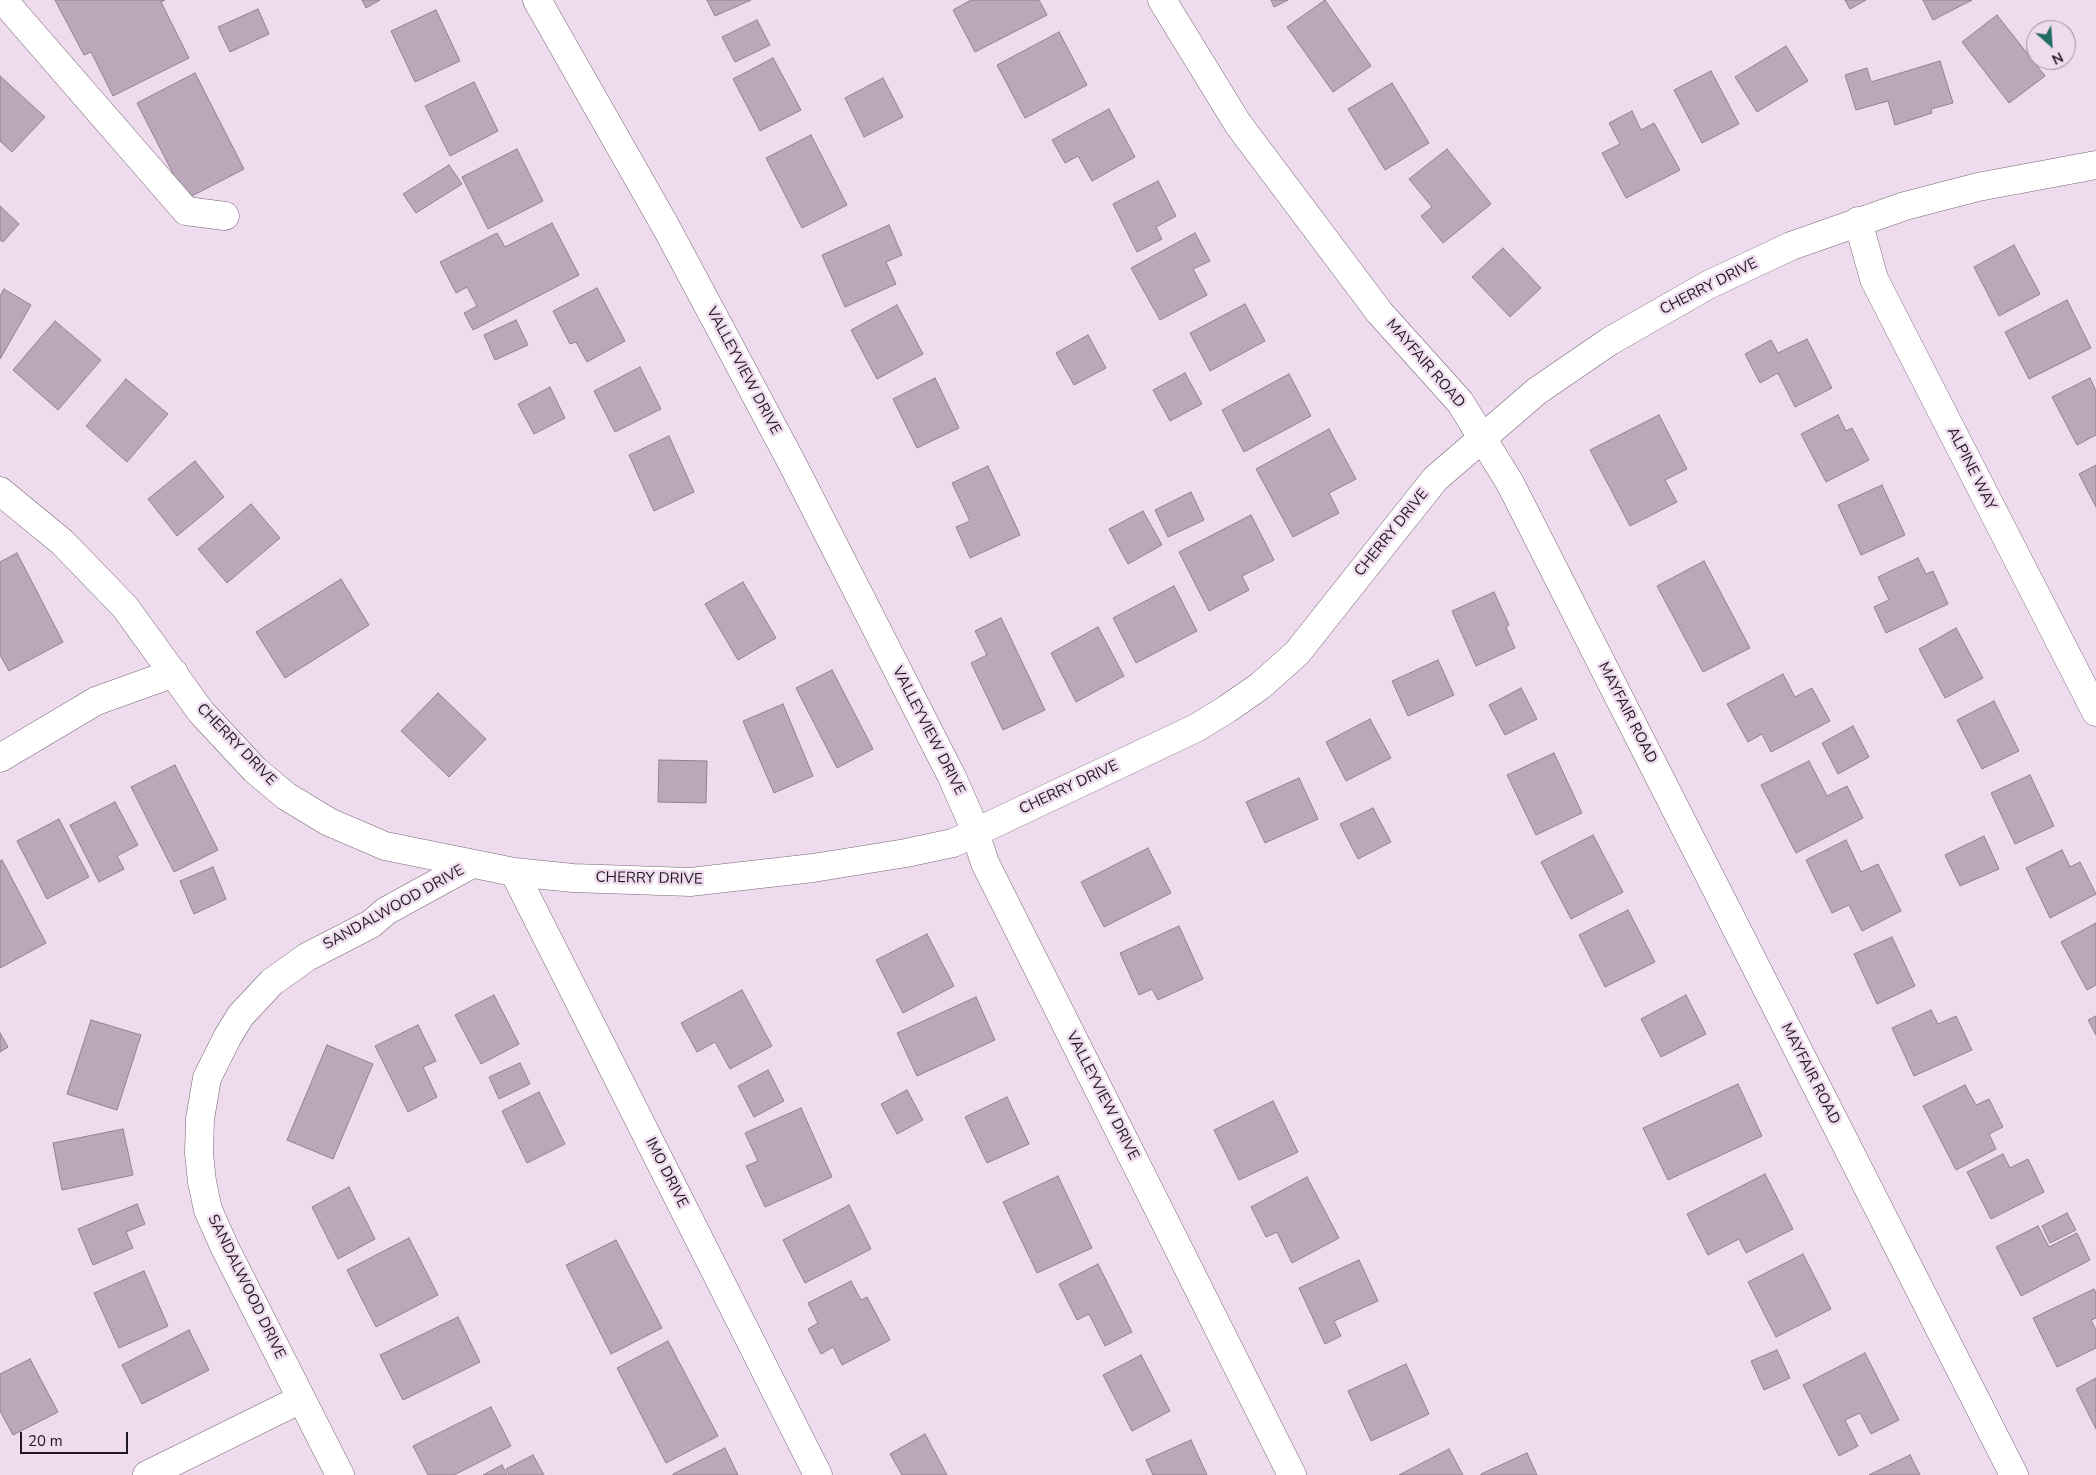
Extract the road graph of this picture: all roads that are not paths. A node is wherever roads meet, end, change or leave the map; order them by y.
1 (3, 0) edge
2 (537, 0) edge
3 (1162, 0) edge
4 (2096, 165) edge
5 (225, 216) dead end
6 (1858, 221) junction
7 (1483, 437) junction
8 (0, 491) edge
9 (174, 673) junction
10 (2096, 712) edge
11 (0, 758) edge
12 (976, 833) junction
13 (472, 864) junction
14 (514, 872) junction
15 (300, 1399) junction
16 (147, 1475) edge
17 (340, 1475) edge
18 (818, 1475) edge
19 (1292, 1475) edge
20 (2014, 1475) edge

1 - 5 street
2 - 12 street, VALLEYVIEW DRIVE
3 - 7 street, MAYFAIR ROAD
4 - 6 street, CHERRY DRIVE
6 - 7 street, CHERRY DRIVE
6 - 10 street, ALPINE WAY
7 - 12 street, CHERRY DRIVE
7 - 20 street, MAYFAIR ROAD
8 - 9 street, CHERRY DRIVE
9 - 11 street
9 - 13 street, CHERRY DRIVE
12 - 14 street, CHERRY DRIVE
12 - 19 street, VALLEYVIEW DRIVE
13 - 14 street, CHERRY DRIVE
13 - 15 street, SANDALWOOD DRIVE
14 - 18 street, IMO DRIVE
15 - 16 street
15 - 17 street, SANDALWOOD DRIVE

